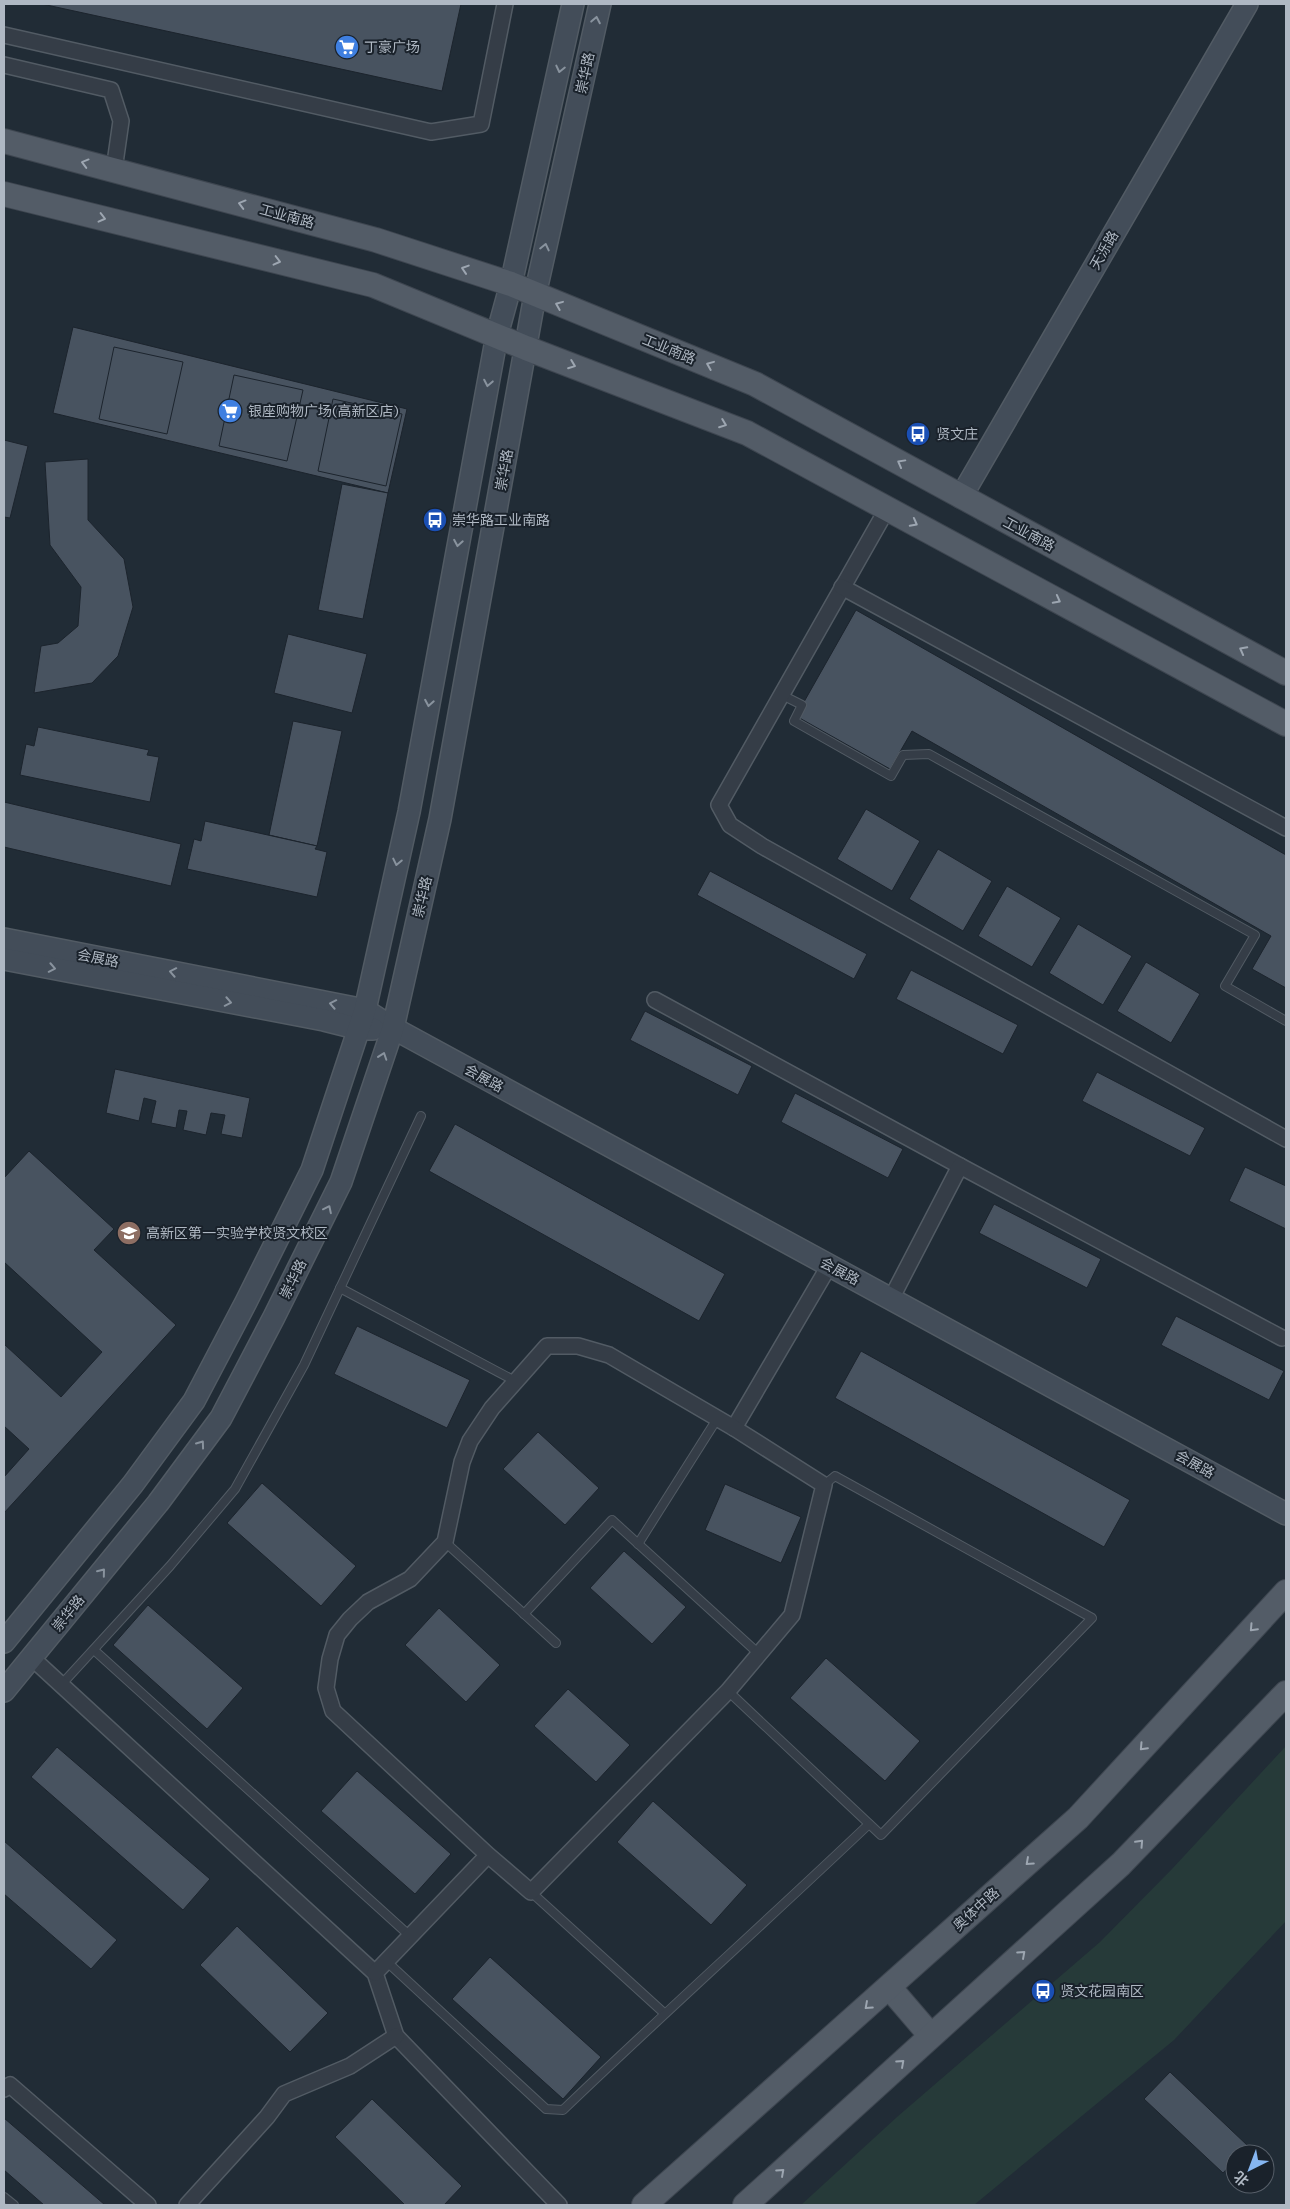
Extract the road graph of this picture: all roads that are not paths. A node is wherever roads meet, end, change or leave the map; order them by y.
1 (505, 4) edge
2 (573, 4) edge
3 (600, 4) edge
4 (1247, 4) edge
5 (4, 34) edge
6 (4, 65) edge
7 (4, 141) edge
8 (114, 170) junction
9 (4, 194) edge
10 (511, 284) junction
11 (534, 294) junction
12 (497, 335) junction
13 (526, 348) junction
14 (961, 497) junction
15 (887, 509) junction
16 (842, 587) junction
17 (1286, 673) edge
18 (782, 695) junction
19 (1286, 724) edge
20 (1286, 828) edge
21 (4, 939) edge
22 (4, 959) edge
23 (655, 1000) dead end
24 (362, 1019) junction
25 (1286, 1021) edge
26 (393, 1028) junction
27 (421, 1116) dead end
28 (1286, 1139) edge
29 (960, 1166) junction
30 (829, 1266) junction
31 (340, 1288) junction
32 (892, 1299) junction
33 (1282, 1338) dead end
34 (515, 1381) junction
35 (717, 1418) junction
36 (734, 1428) junction
37 (824, 1485) junction
38 (1286, 1514) edge
39 (445, 1542) junction
40 (638, 1544) junction
41 (1286, 1592) edge
42 (524, 1614) junction
43 (4, 1642) edge
44 (556, 1643) dead end
45 (94, 1650) junction
46 (759, 1654) junction
47 (32, 1658) junction
48 (61, 1686) junction
49 (4, 1691) edge
50 (728, 1691) junction
51 (1286, 1693) edge
52 (869, 1824) junction
53 (488, 1854) junction
54 (531, 1892) junction
55 (410, 1936) junction
56 (386, 1961) junction
57 (375, 1973) junction
58 (890, 1987) junction
59 (664, 2014) junction
60 (396, 2036) junction
61 (931, 2036) junction
62 (6, 2085) edge
63 (4, 2197) edge
64 (14, 2205) edge
65 (148, 2205) edge
66 (187, 2205) edge
67 (560, 2205) edge
68 (644, 2205) edge
69 (745, 2205) edge

1 - 5 street
2 -> 10 main road, 崇华路
11 -> 3 main road, 崇华路
4 - 14 main road, 天泺路
6 - 8 street
8 -> 7 main road, 工业南路
10 -> 8 main road, 工业南路
9 -> 12 main road
10 - 11 main road, 工业南路
10 - 12 main road, 崇华路
11 - 13 main road, 崇华路
14 -> 11 main road, 工业南路
12 - 13 main road
12 -> 24 main road, 崇华路
13 -> 15 main road
13 - 26 main road, 崇华路
17 -> 14 main road, 工业南路
15 - 16 street
15 -> 19 main road
16 - 18 street
16 - 20 street
18 - 25 lane
18 - 28 street
24 -> 21 main road, 会展路
22 -> 24 main road, 会展路
23 - 29 street
24 - 26 main road, 会展路
24 - 43 main road, 崇华路
26 - 30 main road, 会展路
47 -> 26 main road, 崇华路
27 - 31 lane
29 - 32 street
29 - 33 street
30 - 32 main road, 会展路
30 - 36 street
31 - 34 lane
31 - 45 lane
32 - 38 main road, 会展路
34 - 35 street
34 - 39 street
35 - 36 street
35 - 40 lane
36 - 37 street
37 - 46 street
37 - 52 lane
39 - 42 lane
39 - 53 street
40 - 42 lane
40 - 46 lane
41 -> 58 main road, 奥体中路
42 - 44 lane
45 - 48 lane
45 - 55 lane
46 - 50 street
47 - 48 street
47 - 49 main road, 崇华路
48 - 57 street
50 - 52 lane
50 - 54 street
61 -> 51 main road
52 - 59 lane
53 - 54 street
53 - 55 street
54 - 59 lane
55 - 56 street
56 - 57 street
56 - 59 lane
57 - 60 street
58 - 61 main road
58 -> 68 main road, 奥体中路
60 - 66 street
60 - 67 street
69 -> 61 main road
62 - 65 street
63 - 64 lane

